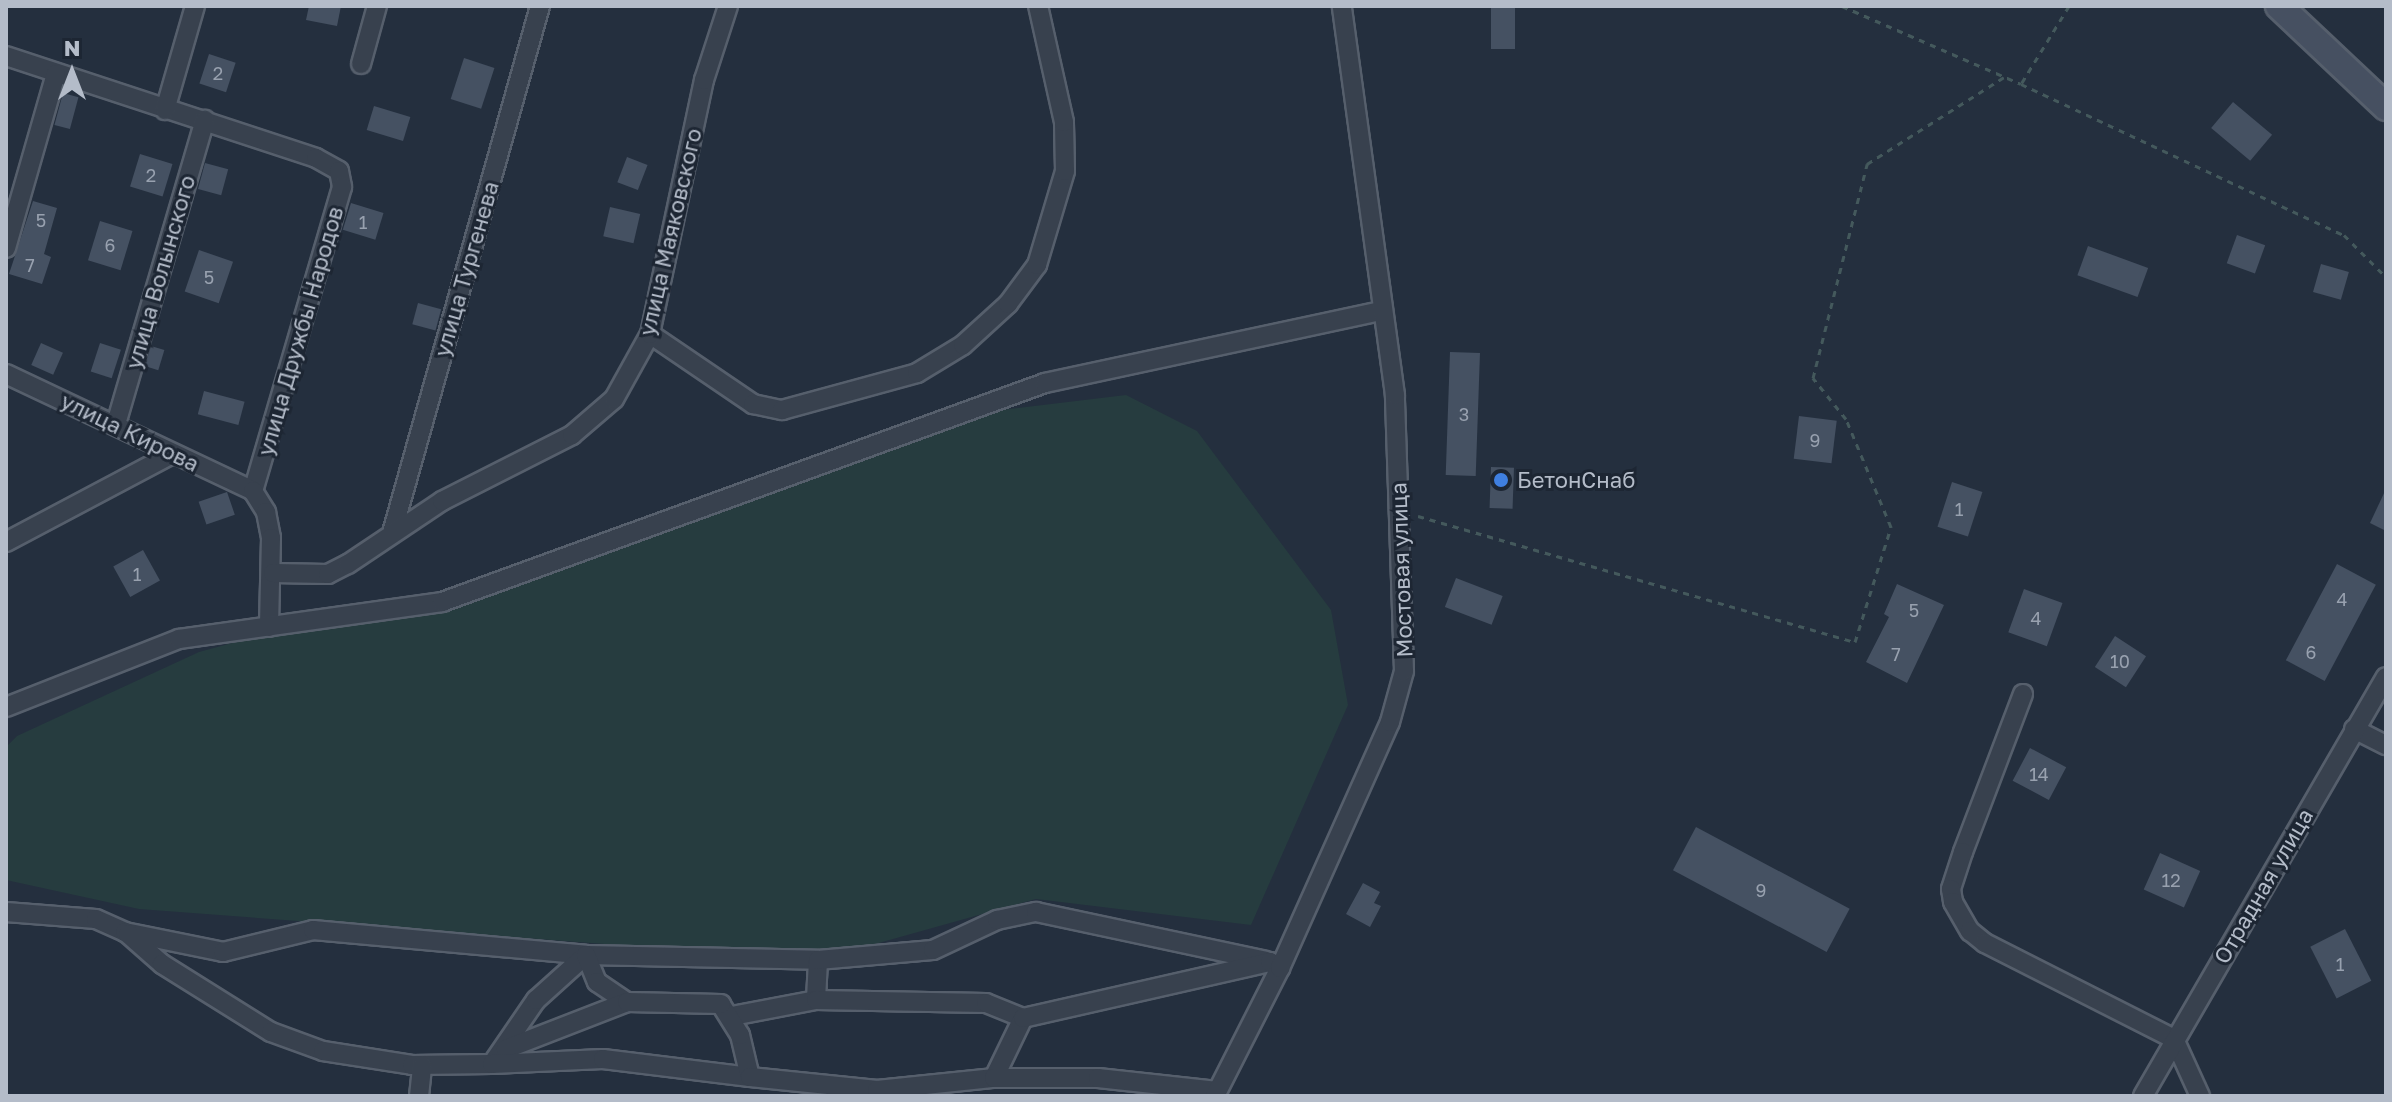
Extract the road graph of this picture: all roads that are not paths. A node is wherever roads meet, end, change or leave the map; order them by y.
1 (195, 6) edge
2 (377, 6) edge
3 (540, 6) edge
4 (728, 6) edge
5 (1038, 6) edge
6 (1342, 6) edge
7 (2279, 6) edge
8 (6, 56) edge
9 (361, 64) dead end
10 (56, 74) junction
11 (2386, 107) edge
12 (165, 110) junction
13 (205, 120) junction
14 (6, 248) edge
15 (1382, 311) junction
16 (650, 334) junction
17 (6, 374) edge
18 (116, 424) junction
19 (172, 454) junction
20 (253, 491) junction
21 (392, 533) junction
22 (6, 542) edge
23 (273, 573) junction
24 (269, 627) junction
25 (2386, 677) edge
26 (2023, 694) dead end
27 (6, 707) edge
28 (2354, 729) junction
29 (2386, 745) edge
30 (6, 912) edge
31 (125, 932) junction
32 (586, 955) junction
33 (818, 960) junction
34 (1275, 965) junction
35 (816, 1000) junction
36 (627, 1002) junction
37 (732, 1016) junction
38 (1023, 1018) junction
39 (2174, 1039) junction
40 (506, 1049) junction
41 (492, 1064) junction
42 (422, 1065) junction
43 (750, 1077) junction
44 (994, 1078) junction
45 (877, 1093) edge
46 (1216, 1094) edge
47 (419, 1096) edge
48 (2143, 1096) edge
49 (2200, 1096) edge

1 - 12 street
2 - 9 street
3 - 21 street, улица Тургенева
4 - 16 street, улица Маяковского
5 - 16 street
6 - 15 street, Мостовая улица
7 - 11 main road
8 - 10 street
10 - 12 street
10 - 14 street
12 - 13 street
13 - 18 street, улица Волынского
13 - 20 street, улица Дружбы Народов
15 - 24 street
15 - 34 street, Мостовая улица
16 - 21 street, улица Маяковского
17 - 18 street, улица Кирова
18 - 19 street, улица Кирова
19 - 20 street, улица Кирова
19 - 22 street
20 - 23 street
21 - 23 street, улица Маяковского
23 - 24 street
24 - 27 street
25 - 28 street, Отрадная улица
26 - 39 street
28 - 29 street
28 - 39 street, Отрадная улица
30 - 31 street
31 - 32 street
31 - 42 street
32 - 33 street
32 - 36 street
32 - 40 street
33 - 34 street
33 - 35 street
34 - 38 street
34 - 46 street, Мостовая улица
35 - 37 street
35 - 38 street
36 - 37 street
36 - 40 street
37 - 43 street
38 - 44 street
39 - 48 street, Отрадная улица
39 - 49 street
40 - 41 street
41 - 42 street
41 - 43 street
42 - 47 street
43 - 45 street
44 - 45 street
44 - 46 street

